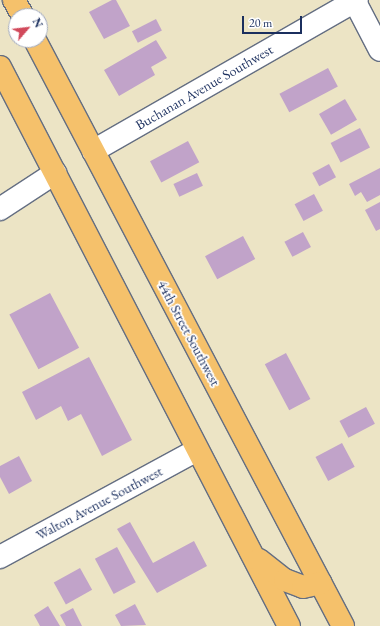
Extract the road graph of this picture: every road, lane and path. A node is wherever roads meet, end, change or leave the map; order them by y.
1 (355, 0) edge
2 (39, 48) edge
3 (380, 50) edge
4 (0, 67) edge
5 (93, 151) junction
6 (55, 173) junction
7 (0, 209) edge
8 (197, 450) junction
9 (253, 556) junction
10 (0, 557) edge
11 (321, 583) junction
12 (289, 626) edge
13 (343, 626) edge

1 - 3 street
1 - 5 street, Buchanan Avenue Southwest
2 - 5 main road, 44th Street Southwest
4 - 6 main road
5 - 11 main road, 44th Street Southwest
6 - 7 street
6 - 8 main road
8 - 9 main road
8 - 10 street, Walton Avenue Southwest
9 - 11 main road
9 - 12 main road
11 - 13 main road, 44th Street Southwest

